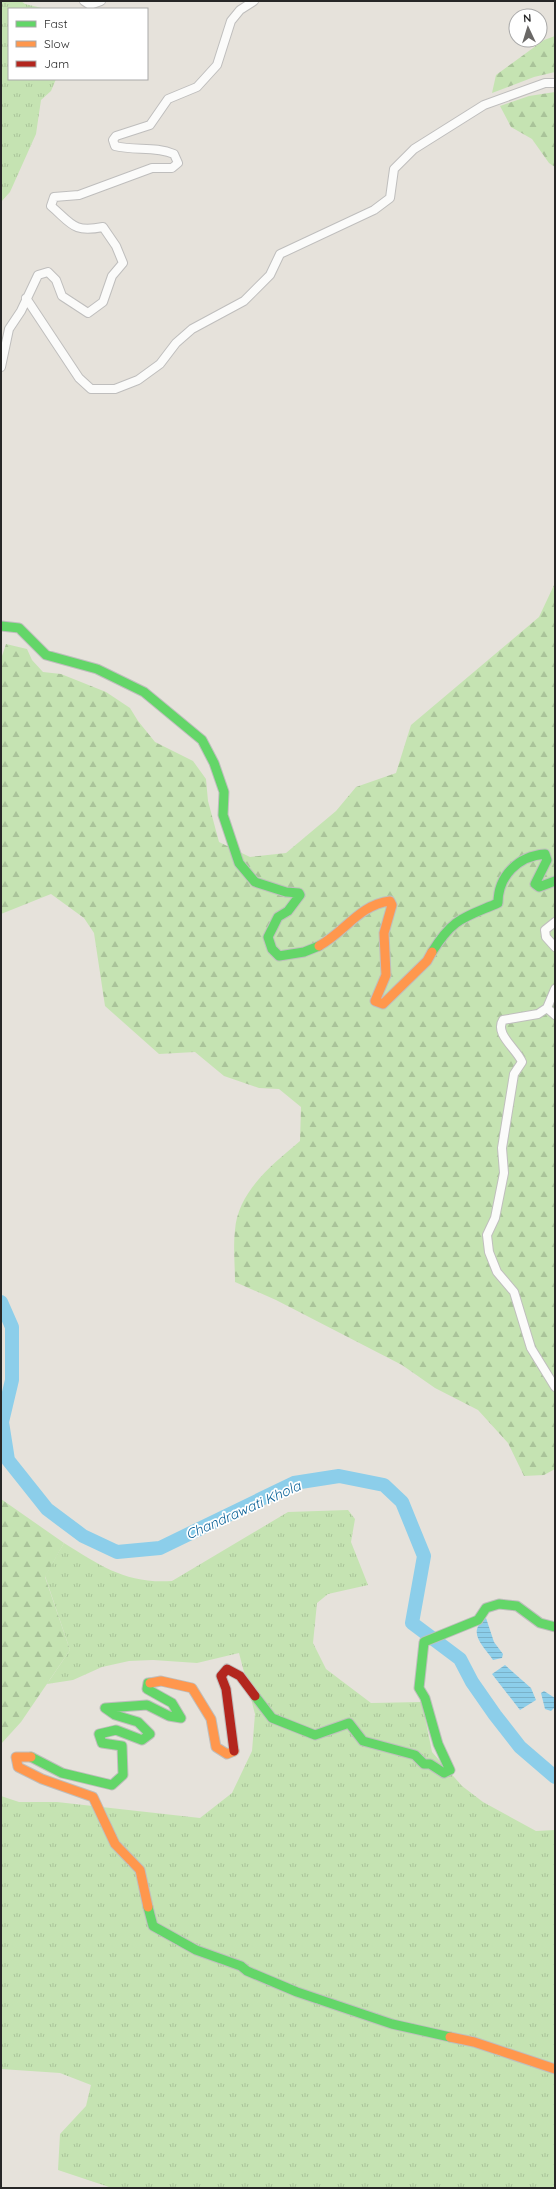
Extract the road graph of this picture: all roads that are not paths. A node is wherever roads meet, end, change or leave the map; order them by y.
1 (84, 1) edge
2 (102, 1) edge
3 (254, 1) edge
4 (555, 83) edge
5 (26, 298) junction
6 (1, 367) edge
7 (1, 626) edge
8 (555, 881) edge
9 (555, 922) edge
10 (555, 947) edge
11 (555, 989) edge
12 (547, 1008) junction
13 (555, 1015) edge
14 (555, 1387) edge
15 (555, 1627) edge
16 (555, 2069) edge

1 - 2 street
3 - 5 street
4 - 5 street
5 - 6 street
7 - 8 street
9 - 10 street
11 - 12 street
12 - 13 street
12 - 14 street
15 - 16 street

